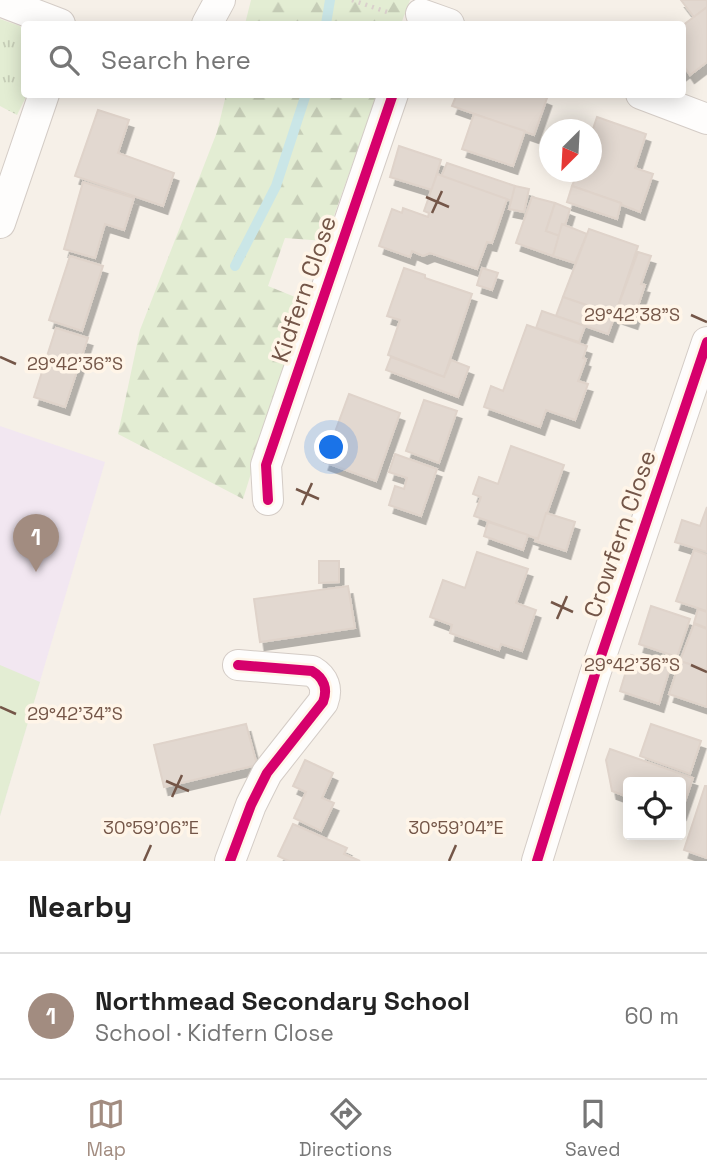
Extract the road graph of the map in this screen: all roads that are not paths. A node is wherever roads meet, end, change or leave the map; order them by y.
1 (220, 0) edge
2 (0, 1) edge
3 (421, 13) edge
4 (52, 21) edge
5 (210, 21) edge
6 (441, 21) edge
7 (43, 98) edge
8 (392, 98) edge
9 (652, 98) edge
10 (707, 119) edge
11 (0, 223) edge
12 (707, 342) edge
13 (268, 500) dead end
14 (238, 665) dead end
15 (230, 861) edge
16 (537, 861) edge

1 - 5 street
2 - 4 street
3 - 6 street
7 - 11 street
8 - 13 street, Kidfern Close
9 - 10 street
12 - 16 street, Crowfern Close
14 - 15 street

